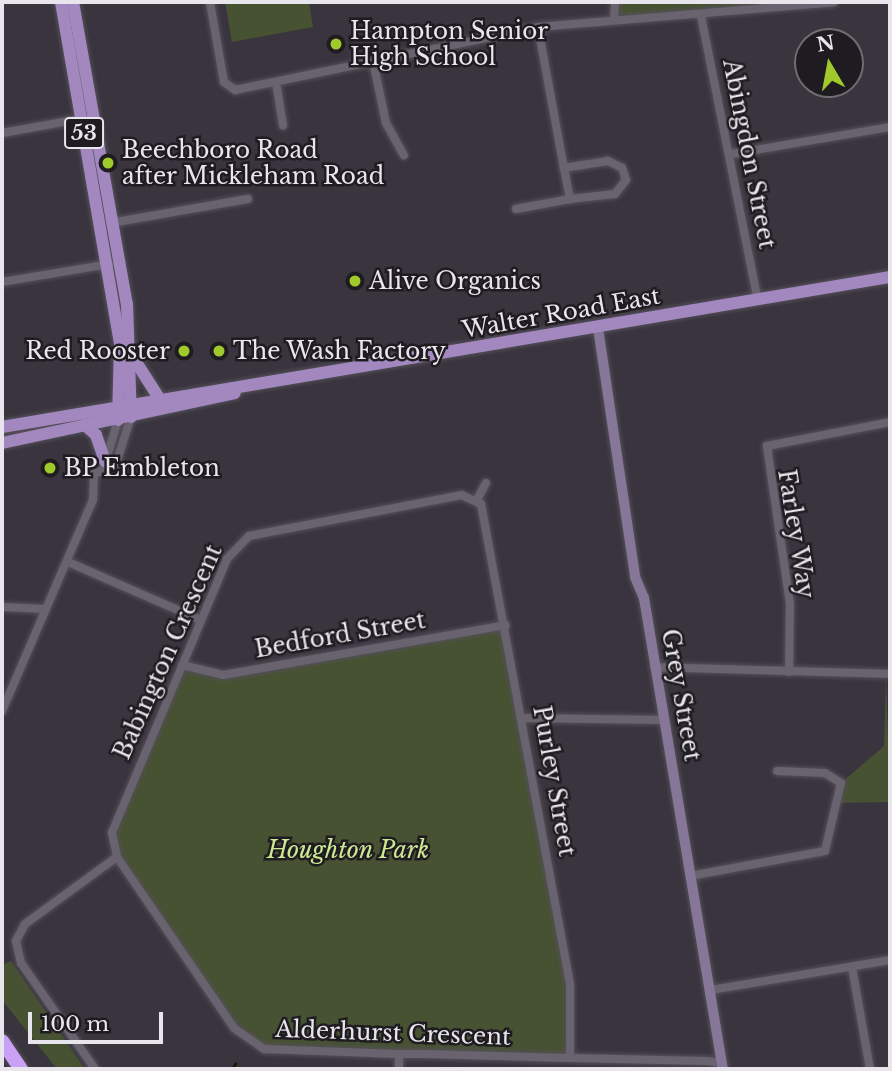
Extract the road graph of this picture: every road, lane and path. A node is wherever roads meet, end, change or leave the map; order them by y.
1 (61, 2) edge
2 (73, 2) edge
3 (210, 2) edge
4 (615, 2) edge
5 (834, 2) edge
6 (701, 16) junction
7 (614, 18) junction
8 (538, 27) junction
9 (373, 61) junction
10 (276, 82) junction
11 (87, 118) junction
12 (283, 125) dead end
13 (890, 127) edge
14 (2, 133) edge
15 (732, 154) junction
16 (404, 155) dead end
17 (564, 169) junction
18 (248, 198) dead end
19 (570, 199) junction
20 (516, 209) dead end
21 (106, 223) junction
22 (113, 263) junction
23 (890, 277) edge
24 (2, 282) edge
25 (758, 300) junction
26 (598, 328) junction
27 (134, 355) junction
28 (239, 391) junction
29 (159, 398) junction
30 (126, 403) junction
31 (125, 419) junction
32 (890, 422) edge
33 (85, 425) junction
34 (2, 427) edge
35 (2, 443) edge
36 (106, 465) junction
37 (486, 483) dead end
38 (478, 498) junction
39 (68, 562) junction
40 (2, 607) edge
41 (46, 609) junction
42 (201, 620) junction
43 (506, 625) junction
44 (182, 665) junction
45 (654, 667) junction
46 (789, 671) junction
47 (890, 674) edge
48 (2, 711) edge
49 (524, 718) junction
50 (662, 720) junction
51 (777, 771) dead end
52 (117, 857) junction
53 (690, 876) junction
54 (890, 960) edge
55 (852, 967) junction
56 (711, 990) junction
57 (2, 1041) edge
58 (399, 1054) junction
59 (570, 1058) junction
60 (723, 1066) edge
61 (21, 1069) edge
62 (96, 1069) edge
63 (399, 1069) edge
64 (870, 1069) edge

1 - 11 main road, 53
2 - 11 main road, 53
3 - 10 street
4 - 7 street
5 - 6 street
6 - 7 street
6 - 15 street, Abingdon Street
7 - 8 street
8 - 9 street
8 - 17 street
9 - 10 street
9 - 16 street
10 - 12 street
11 - 14 street
11 - 21 main road, 53
13 - 15 street
15 - 25 street, Abingdon Street
17 - 19 street
17 - 19 street
18 - 21 street
19 - 20 street
21 - 22 main road, 53
22 - 24 street
22 - 27 main road, 53
22 - 30 main road, 53
23 - 25 main road, Walter Road East
25 - 26 main road, Walter Road East
26 - 28 main road, Walter Road East
26 - 45 street, Grey Street
27 - 29 main road
27 - 30 main road, 53
28 - 29 main road, Walter Road East
28 - 31 main road, Walter Road East
29 - 30 main road, Walter Road East
30 - 31 main road, 53
30 - 34 main road, Walter Road East
31 - 33 main road, Walter Road East
31 - 36 street
31 - 36 street
32 - 46 street, Farley Way
33 - 35 main road, Walter Road East
33 - 36 main road
36 - 39 street
37 - 38 street
38 - 42 street, Babington Crescent
38 - 43 street, Purley Street
39 - 41 street
39 - 42 street
40 - 41 street
41 - 48 street
42 - 44 street, Babington Crescent
43 - 44 street, Bedford Street
43 - 49 street, Purley Street
44 - 52 street, Babington Crescent
45 - 46 street
45 - 50 street, Grey Street
46 - 47 street
49 - 50 street
49 - 59 street, Purley Street
50 - 53 street, Grey Street
51 - 53 street
52 - 58 street, Alderhurst Crescent
52 - 62 street
53 - 56 street, Grey Street
54 - 55 street
55 - 56 street
55 - 64 street
56 - 60 street, Grey Street
57 - 61 highway
58 - 59 street, Alderhurst Crescent
58 - 63 street
59 - 60 street, Alderhurst Crescent

